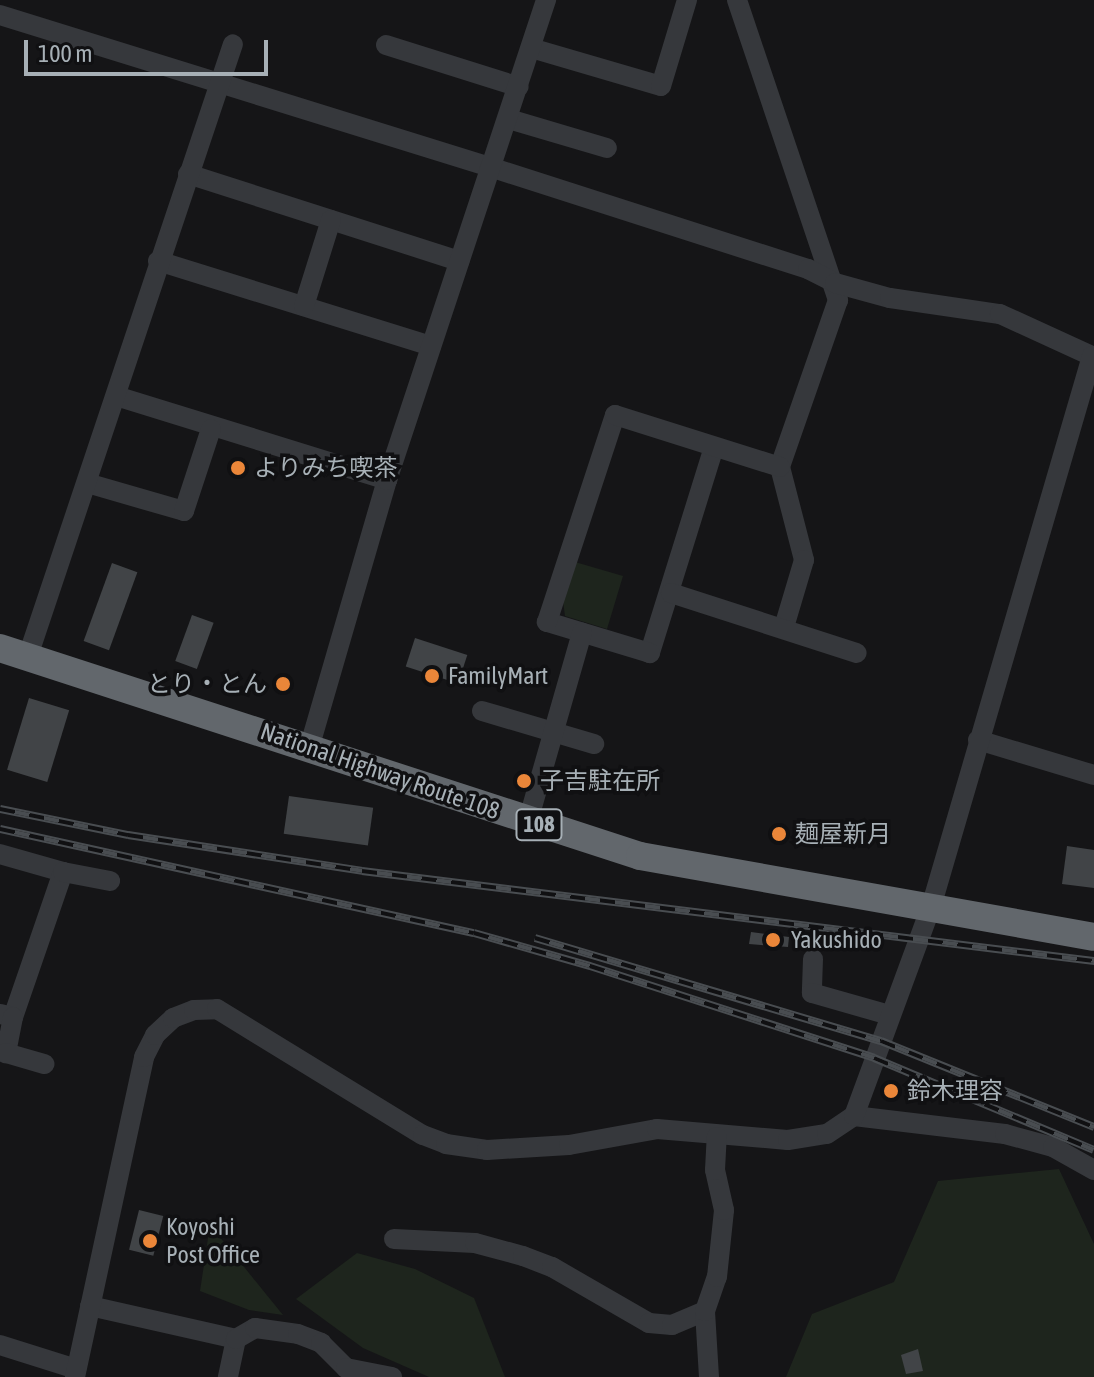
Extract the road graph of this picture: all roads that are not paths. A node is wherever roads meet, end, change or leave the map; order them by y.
1 (546, 0) edge
2 (687, 0) edge
3 (737, 0) edge
4 (0, 15) edge
5 (233, 44) dead end
6 (386, 45) dead end
7 (531, 48) junction
8 (218, 83) junction
9 (519, 87) junction
10 (509, 119) junction
11 (607, 148) dead end
12 (490, 167) junction
13 (188, 174) junction
14 (331, 220) junction
15 (158, 261) junction
16 (459, 261) junction
17 (835, 283) junction
18 (304, 306) junction
19 (431, 346) junction
20 (1093, 357) edge
21 (116, 396) junction
22 (211, 429) junction
23 (714, 447) junction
24 (780, 467) junction
25 (387, 480) junction
26 (87, 483) junction
27 (671, 593) junction
28 (784, 627) junction
29 (582, 633) junction
30 (0, 648) edge
31 (857, 653) dead end
32 (28, 656) junction
33 (482, 711) dead end
34 (555, 732) junction
35 (978, 740) junction
36 (594, 744) dead end
37 (310, 745) junction
38 (1094, 775) edge
39 (528, 821) junction
40 (0, 854) edge
41 (63, 872) junction
42 (110, 881) dead end
43 (931, 907) junction
44 (1094, 937) edge
45 (813, 959) dead end
46 (6, 1015) edge
47 (889, 1015) junction
48 (44, 1064) dead end
49 (854, 1116) junction
50 (717, 1137) junction
51 (1094, 1170) edge
52 (394, 1239) dead end
53 (90, 1306) junction
54 (705, 1311) junction
55 (236, 1339) junction
56 (0, 1345) edge
57 (76, 1373) edge
58 (228, 1377) edge
59 (392, 1377) edge
60 (709, 1377) edge

1 - 7 street
2 - 7 street
3 - 17 street
4 - 8 street
5 - 8 street
6 - 9 street
7 - 9 street
8 - 12 street
8 - 13 street
9 - 10 street
10 - 11 street
10 - 12 street
12 - 16 street
12 - 17 street
13 - 14 street
13 - 15 street
14 - 16 street
14 - 18 street
15 - 18 street
15 - 21 street
16 - 19 street
17 - 20 street
17 - 24 street
18 - 19 street
19 - 25 street
20 - 35 street
21 - 22 street
21 - 26 street
22 - 25 street
22 - 26 street
23 - 24 street
23 - 27 street
23 - 29 street
24 - 28 street
25 - 37 street
26 - 32 street
27 - 28 street
27 - 29 street
28 - 31 street
29 - 34 street
30 - 32 highway, National Highway Route 108 / 108
32 - 37 highway, National Highway Route 108 / 108
33 - 34 street
34 - 36 street
34 - 39 street
35 - 38 street
35 - 43 street
37 - 39 highway, National Highway Route 108 / 108
39 - 43 highway, National Highway Route 108 / 108
40 - 41 street
41 - 42 street
41 - 46 street
43 - 44 highway, National Highway Route 108 / 108
43 - 47 street
45 - 47 street
46 - 48 street
47 - 49 street
49 - 50 street
49 - 51 street
50 - 53 street
50 - 54 street
52 - 54 street
53 - 55 street
53 - 57 street
54 - 60 street
55 - 58 street
55 - 59 street
56 - 57 street

